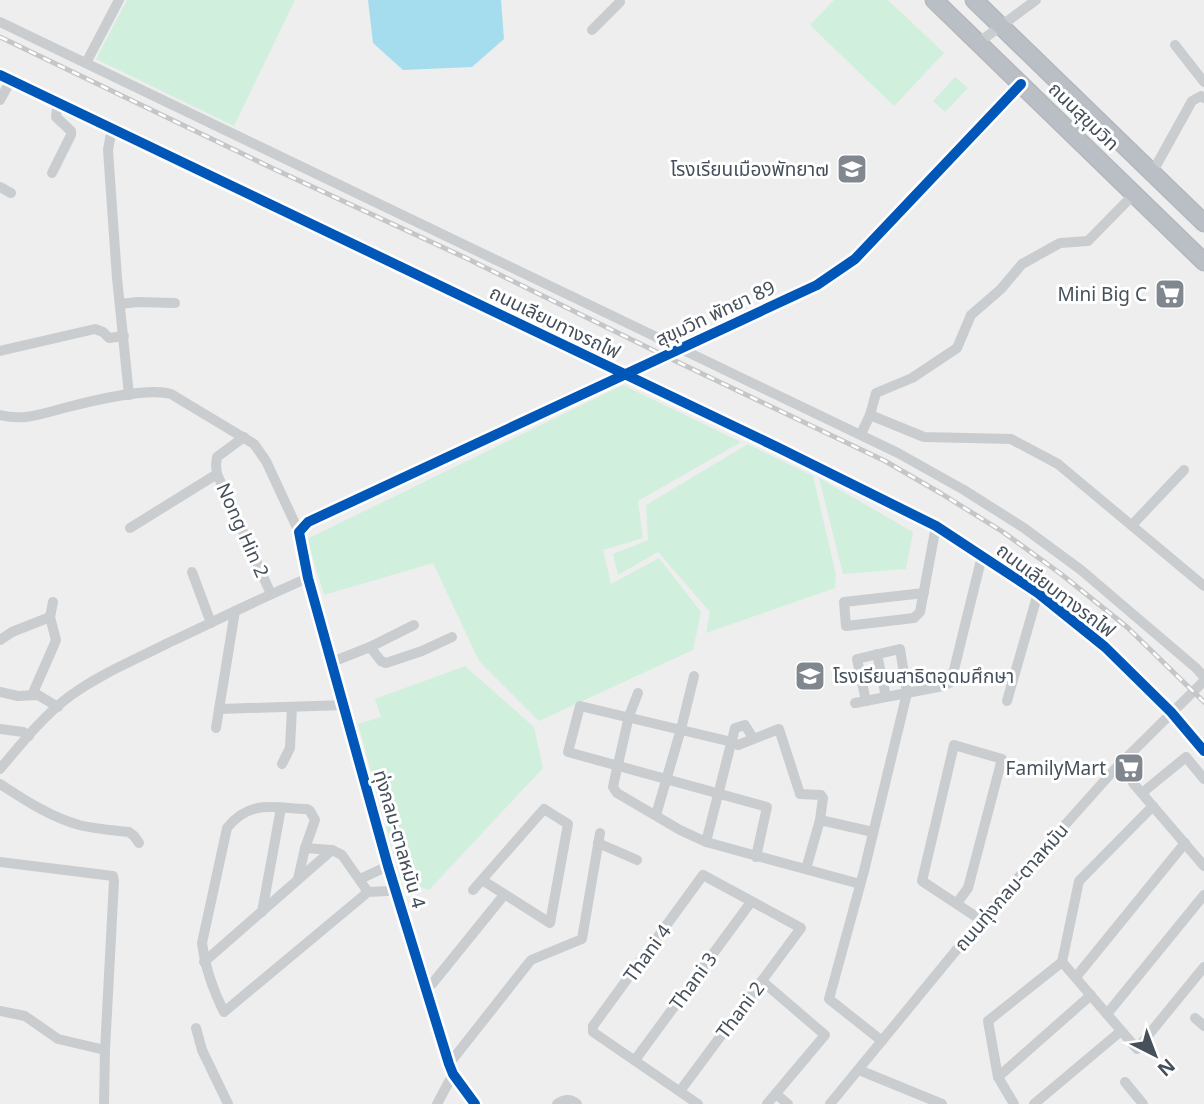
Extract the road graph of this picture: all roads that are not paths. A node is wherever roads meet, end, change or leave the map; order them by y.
1 (119, 0) edge
2 (934, 0) edge
3 (974, 0) edge
4 (1037, 0) edge
5 (621, 1) edge
6 (0, 22) edge
7 (1001, 26) junction
8 (592, 30) dead end
9 (978, 43) junction
10 (1175, 45) dead end
11 (86, 63) junction
12 (0, 75) edge
13 (11, 80) junction
14 (1204, 82) edge
15 (1021, 84) junction
16 (1203, 95) edge
17 (0, 100) edge
18 (58, 102) junction
19 (112, 128) junction
20 (51, 173) dead end
21 (1152, 173) junction
22 (0, 187) edge
23 (11, 193) dead end
24 (1134, 194) junction
25 (1204, 223) edge
26 (1204, 262) edge
27 (175, 303) dead end
28 (120, 304) junction
29 (124, 336) junction
30 (680, 348) junction
31 (0, 351) edge
32 (625, 375) junction
33 (128, 395) junction
34 (0, 415) edge
35 (870, 415) junction
36 (861, 434) junction
37 (244, 437) junction
38 (217, 470) junction
39 (1184, 470) dead end
40 (1132, 525) junction
41 (936, 526) junction
42 (130, 528) dead end
43 (299, 532) junction
44 (982, 556) junction
45 (192, 572) dead end
46 (308, 578) junction
47 (1204, 586) edge
48 (924, 593) junction
49 (1038, 593) junction
50 (271, 594) junction
51 (53, 602) dead end
52 (235, 611) junction
53 (50, 617) junction
54 (211, 623) junction
55 (414, 625) dead end
56 (452, 637) dead end
57 (0, 640) edge
58 (370, 647) junction
59 (877, 654) junction
60 (332, 662) junction
61 (694, 676) dead end
62 (1204, 679) edge
63 (0, 692) edge
64 (638, 693) dead end
65 (907, 693) junction
66 (32, 695) junction
67 (886, 696) junction
68 (1007, 701) dead end
69 (344, 705) junction
70 (58, 707) junction
71 (292, 707) junction
72 (219, 709) junction
73 (1171, 712) junction
74 (629, 716) junction
75 (216, 728) dead end
76 (0, 729) edge
77 (681, 729) junction
78 (29, 736) junction
79 (732, 742) junction
80 (1204, 751) edge
81 (282, 764) dead end
82 (617, 766) junction
83 (1118, 766) junction
84 (0, 769) edge
85 (668, 779) junction
86 (1204, 779) edge
87 (0, 784) edge
88 (719, 793) junction
89 (1142, 793) junction
90 (1153, 806) junction
91 (281, 808) junction
92 (656, 815) junction
93 (820, 820) junction
94 (873, 832) junction
95 (706, 842) junction
96 (139, 843) dead end
97 (1185, 843) junction
98 (305, 848) junction
99 (332, 850) junction
100 (756, 857) junction
101 (637, 860) dead end
102 (0, 862) edge
103 (388, 866) junction
104 (1204, 866) edge
105 (806, 869) junction
106 (298, 879) junction
107 (360, 879) junction
108 (482, 880) junction
109 (860, 884) junction
110 (396, 888) junction
111 (473, 890) dead end
112 (368, 892) junction
113 (504, 895) junction
114 (1204, 895) edge
115 (751, 902) junction
116 (957, 903) junction
117 (262, 912) junction
118 (981, 920) junction
119 (204, 961) junction
120 (1062, 962) junction
121 (1204, 967) edge
122 (1076, 977) junction
123 (762, 981) junction
124 (425, 987) junction
125 (1091, 995) junction
126 (0, 1011) edge
127 (1107, 1014) junction
128 (1195, 1018) dead end
129 (1204, 1026) edge
130 (195, 1028) dead end
131 (1121, 1031) junction
132 (882, 1041) junction
133 (105, 1050) junction
134 (635, 1060) junction
135 (451, 1069) junction
136 (859, 1070) junction
137 (998, 1077) junction
138 (1125, 1082) dead end
139 (680, 1091) junction
140 (776, 1094) junction
141 (104, 1104) edge
142 (228, 1104) edge
143 (437, 1104) edge
144 (475, 1104) edge
145 (557, 1104) edge
146 (577, 1104) edge
147 (698, 1104) edge
148 (767, 1104) edge
149 (788, 1104) edge
150 (830, 1104) edge
151 (942, 1104) edge
152 (1014, 1104) edge
153 (1034, 1104) edge
154 (1143, 1104) edge

1 - 11 street
2 - 9 highway, ถนนสุขุมวิท
3 - 7 highway, ถนนสุขุมวิท
4 - 7 street
5 - 8 street
6 - 11 street, ถนนเลียบทางรถไฟ
7 - 9 street
7 - 21 highway, ถนนสุขุมวิท
9 - 15 highway, ถนนสุขุมวิท
10 - 14 street
11 - 30 street, ถนนเลียบทางรถไฟ
12 - 13 street, ถนนเลียบทางรถไฟ
13 - 17 street
13 - 18 street, ถนนเลียบทางรถไฟ
15 - 24 highway, ถนนสุขุมวิท
15 - 30 street, สุขุมวิท พัทยา 89
16 - 21 street
18 - 19 street, ถนนเลียบทางรถไฟ
18 - 20 street
19 - 28 street
19 - 32 street, ถนนเลียบทางรถไฟ
21 - 25 highway, ถนนสุขุมวิท
22 - 23 street
24 - 26 highway, ถนนสุขุมวิท
24 - 35 street
27 - 28 street
28 - 29 street
29 - 31 street
29 - 33 street
30 - 32 street, สุขุมวิท พัทยา 89
30 - 36 street, ถนนเลียบทางรถไฟ
32 - 41 street, ถนนเลียบทางรถไฟ
32 - 43 street, สุขุมวิท พัทยา 89
33 - 34 street
33 - 37 street
35 - 36 street
35 - 40 street
36 - 62 street, ถนนเลียบทางรถไฟ
37 - 38 street
37 - 43 street
38 - 42 street
38 - 50 street, Nong Hin 2
39 - 40 street
40 - 47 street
41 - 44 street, ถนนเลียบทางรถไฟ
41 - 48 street
43 - 46 street
44 - 49 street, ถนนเลียบทางรถไฟ
44 - 65 street
45 - 54 street
46 - 50 street
46 - 60 street, ทุ่งกลม-ตาลหมัน 4
48 - 48 street
49 - 68 street
49 - 73 street, ถนนเลียบทางรถไฟ
50 - 52 street
51 - 53 street
52 - 54 street
52 - 72 street
53 - 57 street
53 - 66 street
54 - 70 street
55 - 58 street
56 - 58 street
58 - 60 street
59 - 65 street
59 - 67 street
59 - 67 street
60 - 69 street, ทุ่งกลม-ตาลหมัน 4
61 - 77 street
62 - 73 street, ถนนทุ่งกลม-ตาลหมัน
63 - 66 street
64 - 74 street
65 - 67 street
65 - 94 street
66 - 70 street
69 - 71 street
69 - 103 street, ทุ่งกลม-ตาลหมัน 4
70 - 78 street
71 - 72 street
71 - 81 street
72 - 75 street
73 - 80 street, ถนนเลียบทางรถไฟ
73 - 83 street, ถนนทุ่งกลม-ตาลหมัน
74 - 77 street
74 - 82 street
74 - 82 street
76 - 78 street
77 - 79 street
77 - 85 street
78 - 84 street
79 - 88 street
79 - 93 street
82 - 85 street
82 - 92 street
83 - 89 street
83 - 118 street, ถนนทุ่งกลม-ตาลหมัน
85 - 88 street
85 - 92 street
86 - 89 street
87 - 96 street
88 - 95 street
88 - 100 street
89 - 90 street
90 - 97 street
90 - 120 street
91 - 98 street
91 - 117 street
91 - 119 street
92 - 95 street
93 - 94 street
93 - 105 street
94 - 109 street
95 - 100 street
97 - 104 street
97 - 122 street
98 - 99 street
98 - 106 street
99 - 106 street
99 - 107 street
100 - 105 street
101 - 135 street
102 - 133 street
103 - 107 street
103 - 110 street, ทุ่งกลม-ตาลหมัน 4
105 - 109 street
106 - 117 street
107 - 112 street
108 - 111 street
108 - 113 street
108 - 113 street
109 - 132 street
110 - 112 street
110 - 124 street, ทุ่งกลม-ตาลหมัน 4
112 - 119 street
113 - 124 street
114 - 127 street
115 - 123 street, Thani 2
115 - 134 street, Thani 3
115 - 134 street, Thani 4
116 - 116 street
116 - 118 street
117 - 119 street
118 - 132 street, ถนนทุ่งกลม-ตาลหมัน
120 - 122 street
120 - 137 street
121 - 131 street
122 - 125 street
123 - 139 street, Thani 2
123 - 140 street
124 - 135 street, ทุ่งกลม-ตาลหมัน 4
125 - 127 street
125 - 137 street
126 - 133 street
127 - 131 street
128 - 129 street
130 - 142 street
131 - 153 street
132 - 136 street, ถนนทุ่งกลม-ตาลหมัน
133 - 141 street
134 - 139 street
135 - 143 street
135 - 144 street, ทุ่งกลม-ตาลหมัน 4
136 - 150 street, ถนนทุ่งกลม-ตาลหมัน
136 - 151 street
137 - 152 street
138 - 154 street
139 - 147 street
140 - 148 street
140 - 149 street
145 - 146 street

